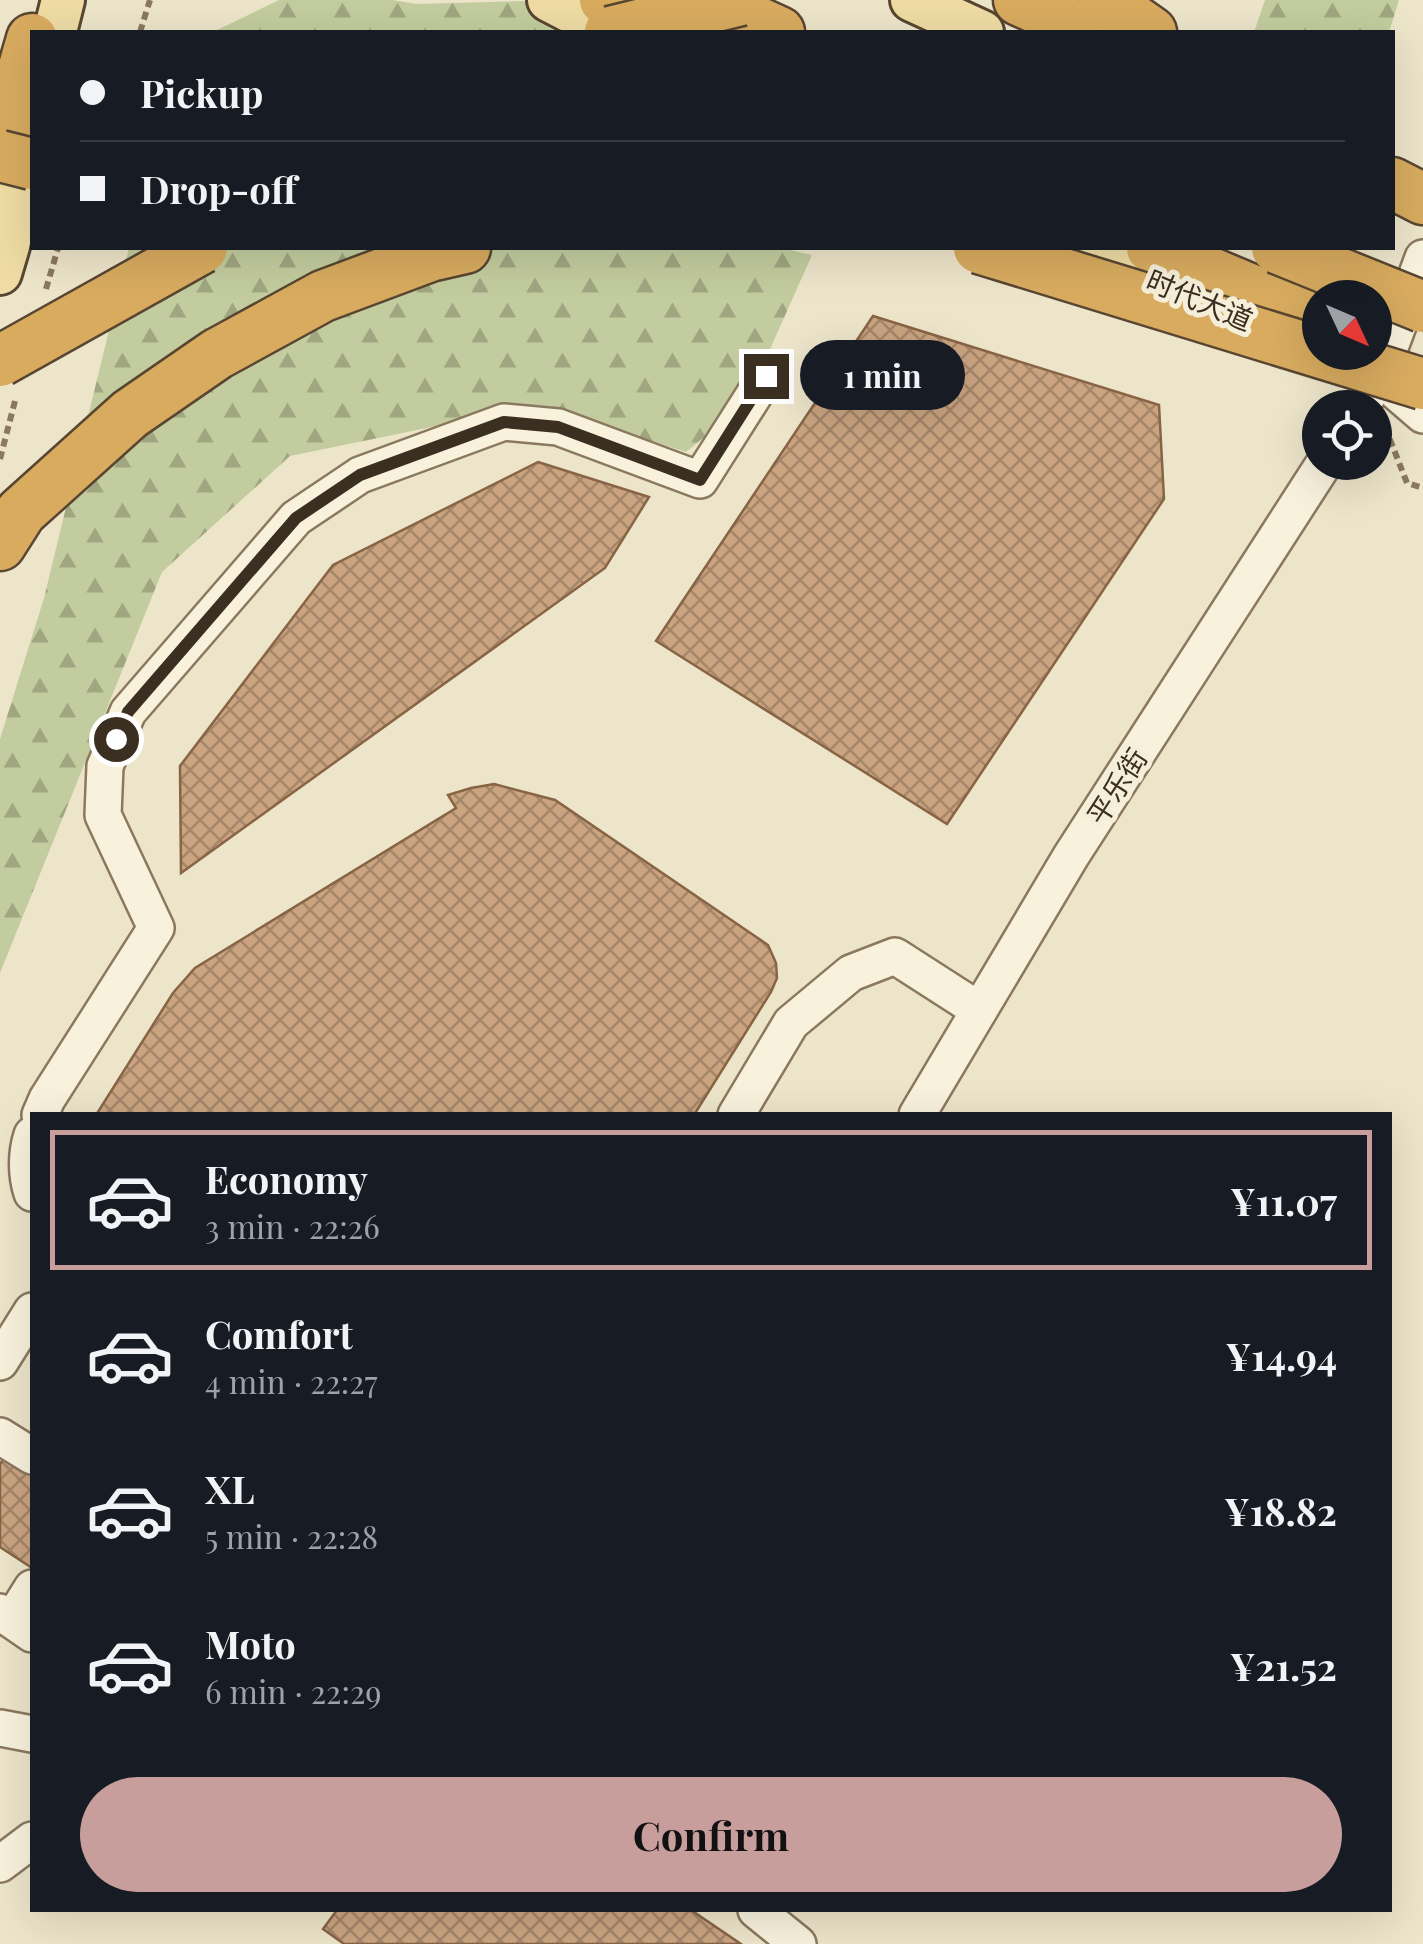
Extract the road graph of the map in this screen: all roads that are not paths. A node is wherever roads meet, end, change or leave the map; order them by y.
1 (549, 0) edge
2 (605, 0) edge
3 (708, 0) edge
4 (741, 0) edge
5 (912, 0) edge
6 (1019, 0) edge
7 (1105, 0) edge
8 (607, 30) edge
9 (619, 30) edge
10 (666, 30) edge
11 (774, 30) edge
12 (978, 30) edge
13 (1085, 30) edge
14 (1149, 30) edge
15 (30, 70) edge
16 (30, 143) edge
17 (0, 153) edge
18 (30, 163) edge
19 (1395, 185) edge
20 (1423, 199) edge
21 (1395, 209) edge
22 (1423, 220) edge
23 (198, 250) edge
24 (456, 250) edge
25 (986, 250) edge
26 (1086, 250) edge
27 (1157, 250) edge
28 (1282, 250) edge
29 (1423, 258) edge
30 (0, 273) edge
31 (1423, 307) edge
32 (1302, 311) edge
33 (1302, 343) edge
34 (0, 361) edge
35 (1392, 375) edge
36 (766, 376) dead end
37 (1423, 396) edge
38 (1423, 415) edge
39 (1313, 480) edge
40 (0, 544) edge
41 (979, 1010) junction
42 (41, 1112) edge
43 (738, 1112) edge
44 (919, 1112) edge
45 (30, 1143) edge
46 (30, 1186) edge
47 (30, 1314) edge
48 (0, 1362) edge
49 (0, 1436) edge
50 (30, 1455) edge
51 (30, 1592) edge
52 (15, 1622) edge
53 (0, 1728) edge
54 (30, 1734) edge
55 (30, 1842) edge
56 (0, 1864) edge
57 (758, 1912) edge
58 (798, 1944) edge

1 - 8 main road
2 - 10 highway
3 - 11 highway
4 - 9 highway, bridge
5 - 12 main road
6 - 13 highway
7 - 14 highway
15 - 17 highway
16 - 30 main road
17 - 18 highway, bridge
19 - 20 highway
21 - 22 main road
23 - 34 highway, bridge
24 - 40 highway
25 - 35 highway, bridge
26 - 33 main road, 时代大道
27 - 32 highway
28 - 31 highway, bridge
29 - 35 street
35 - 37 main road, 时代大道
35 - 38 street
36 - 42 street
39 - 41 street, 平乐街
41 - 43 street
41 - 44 street, 平乐街
45 - 46 street
47 - 48 street
49 - 50 street
51 - 52 street
53 - 54 street
55 - 56 street
57 - 58 street

